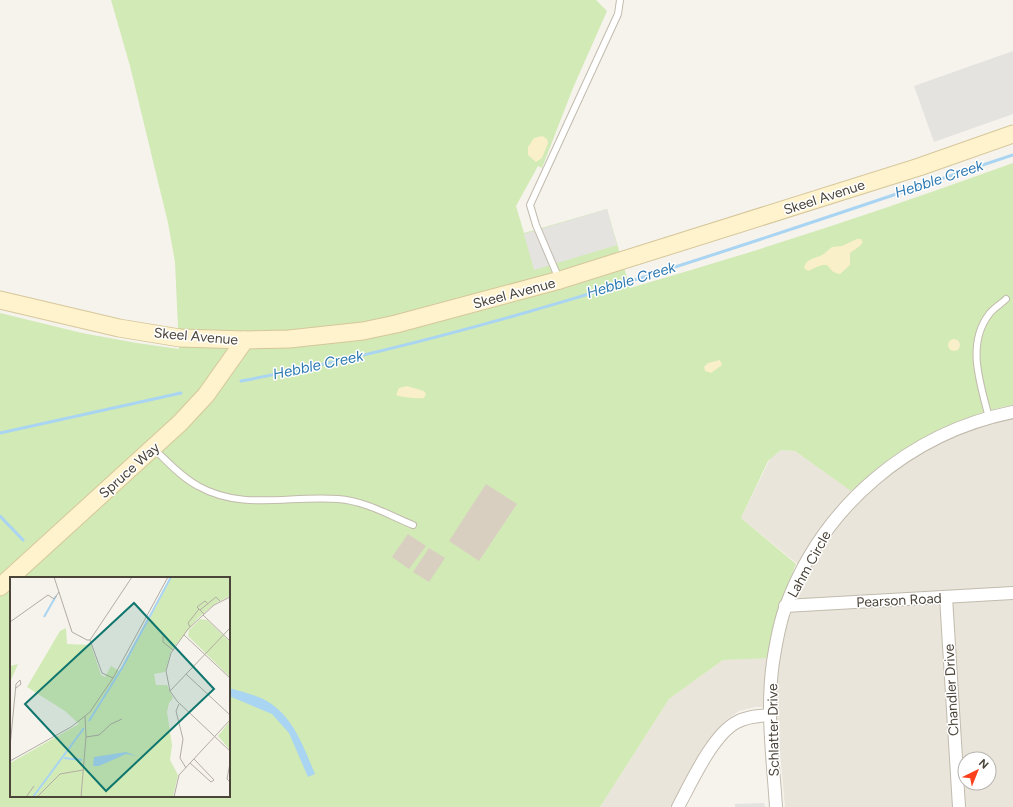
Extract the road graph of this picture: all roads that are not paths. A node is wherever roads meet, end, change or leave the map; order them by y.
1 (620, 0) edge
2 (1013, 134) edge
3 (560, 280) junction
4 (1006, 299) dead end
5 (0, 300) edge
6 (245, 340) junction
7 (1013, 412) edge
8 (989, 418) junction
9 (154, 449) junction
10 (413, 525) dead end
11 (11, 577) edge
12 (10, 578) edge
13 (0, 587) edge
14 (1013, 593) edge
15 (946, 597) junction
16 (785, 606) junction
17 (770, 715) junction
18 (678, 807) edge
19 (776, 807) edge
20 (959, 807) edge

1 - 3 lane
2 - 3 street, Skeel Avenue
3 - 6 street, Skeel Avenue
4 - 8 lane
5 - 6 street, Skeel Avenue
6 - 9 street, Spruce Way
7 - 8 street, Lahm Circle
8 - 16 street, Lahm Circle
9 - 10 lane
9 - 11 street, Spruce Way
12 - 13 street, Spruce Way
14 - 15 street, Pearson Road
15 - 16 street, Pearson Road
15 - 20 street, Chandler Drive
16 - 17 street, Schlatter Drive
17 - 18 street
17 - 19 street, Schlatter Drive

